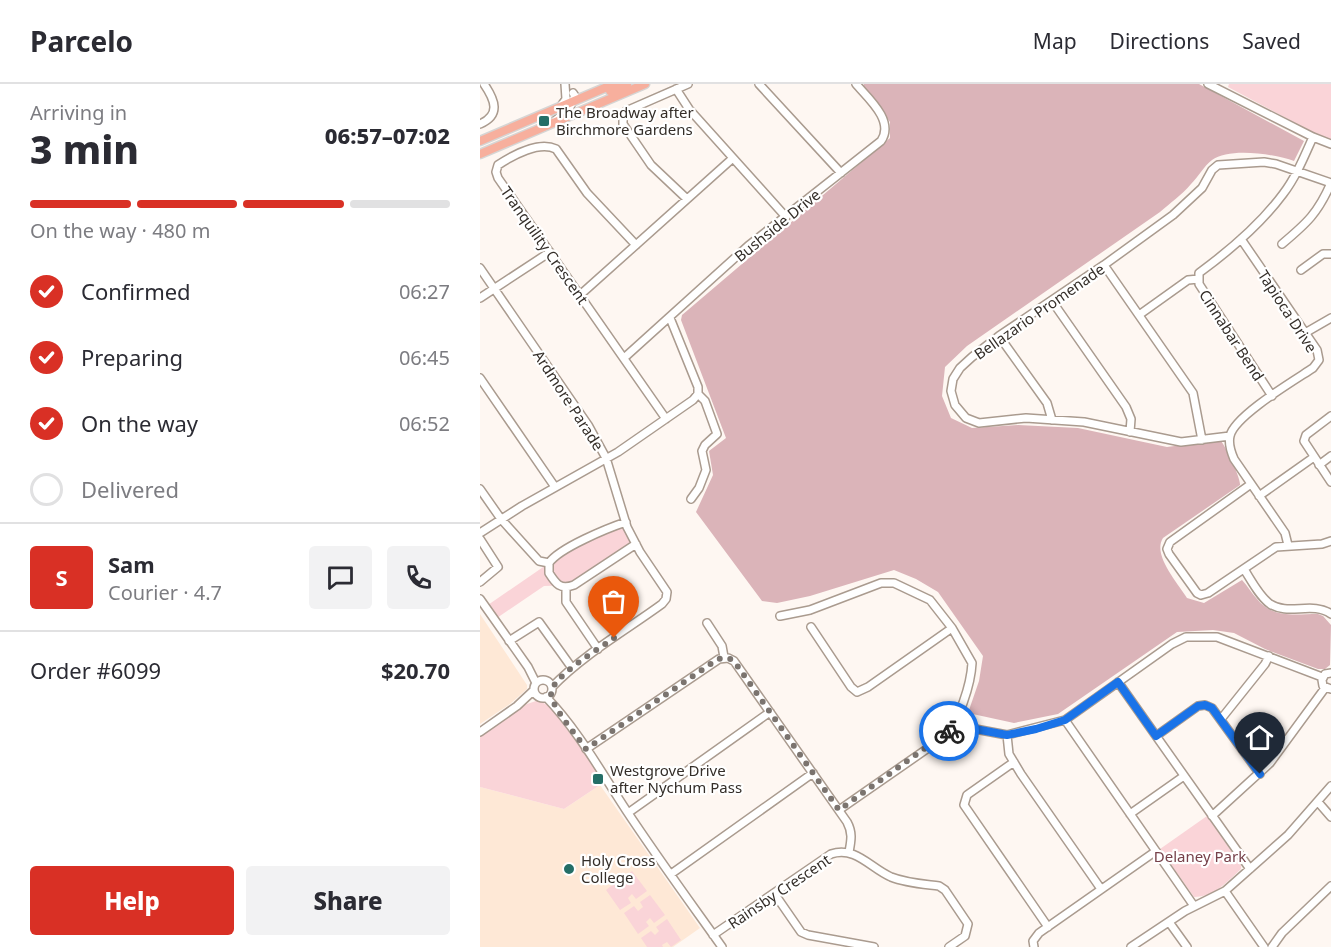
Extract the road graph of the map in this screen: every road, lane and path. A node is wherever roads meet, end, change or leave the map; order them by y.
1 (484, 84) edge
2 (566, 84) edge
3 (614, 84) edge
4 (627, 84) edge
5 (644, 84) edge
6 (688, 84) edge
7 (759, 84) edge
8 (856, 84) edge
9 (1208, 84) edge
10 (676, 89) junction
11 (569, 101) junction
12 (480, 124) edge
13 (551, 124) junction
14 (1313, 137) junction
15 (480, 141) edge
16 (1331, 144) edge
17 (480, 154) edge
18 (732, 158) junction
19 (1298, 171) junction
20 (841, 173) junction
21 (1331, 183) edge
22 (687, 199) junction
23 (786, 217) junction
24 (1241, 238) junction
25 (1282, 244) dead end
26 (636, 245) junction
27 (550, 252) junction
28 (1331, 254) edge
29 (1104, 266) junction
30 (480, 268) edge
31 (1300, 270) dead end
32 (1199, 279) junction
33 (495, 289) junction
34 (580, 295) junction
35 (480, 298) edge
36 (1052, 301) junction
37 (1138, 315) junction
38 (670, 318) junction
39 (1331, 318) edge
40 (1305, 333) junction
41 (999, 336) junction
42 (624, 358) junction
43 (480, 378) edge
44 (698, 394) junction
45 (1272, 396) junction
46 (1331, 416) edge
47 (666, 419) junction
48 (1052, 420) junction
49 (1130, 432) junction
50 (1230, 436) junction
51 (1202, 440) junction
52 (1331, 456) edge
53 (1314, 457) junction
54 (606, 459) junction
55 (1319, 465) junction
56 (1331, 482) edge
57 (1251, 484) junction
58 (555, 487) junction
59 (480, 489) edge
60 (1259, 496) junction
61 (691, 499) dead end
62 (501, 519) junction
63 (626, 522) junction
64 (480, 533) edge
65 (480, 539) edge
66 (1331, 541) edge
67 (636, 543) junction
68 (1288, 545) junction
69 (549, 563) junction
70 (1244, 569) junction
71 (480, 582) edge
72 (566, 588) junction
73 (480, 599) edge
74 (1331, 614) edge
75 (780, 616) dead end
76 (707, 623) dead end
77 (811, 627) dead end
78 (952, 628) junction
79 (509, 641) junction
80 (598, 649) junction
81 (1269, 656) junction
82 (724, 657) junction
83 (572, 668) junction
84 (1331, 673) edge
85 (1322, 677) junction
86 (1118, 682) junction
87 (1328, 688) edge
88 (544, 689) junction
89 (770, 712) junction
90 (1221, 719) junction
91 (1065, 720) junction
92 (954, 725) junction
93 (480, 732) edge
94 (1007, 735) junction
95 (1156, 736) junction
96 (586, 749) junction
97 (1014, 762) junction
98 (813, 774) junction
99 (1260, 774) junction
100 (1184, 776) junction
101 (1331, 786) edge
102 (1318, 802) junction
103 (839, 810) junction
104 (628, 813) junction
105 (1130, 814) junction
106 (1212, 816) junction
107 (1331, 817) edge
108 (1156, 851) junction
109 (849, 852) junction
110 (1250, 869) junction
111 (671, 874) junction
112 (1331, 886) edge
113 (1101, 889) junction
114 (1225, 891) junction
115 (774, 893) junction
116 (1194, 906) junction
117 (1169, 922) junction
118 (1048, 927) junction
119 (713, 935) junction
120 (722, 947) edge
121 (874, 947) edge
122 (949, 947) edge
123 (1034, 947) edge
124 (1131, 947) edge
125 (1186, 947) edge
126 (1264, 947) edge
127 (1272, 947) edge

1 - 12 street
2 - 11 street
3 - 11 main road
4 - 11 main road
5 - 13 main road
6 - 10 street
7 - 20 street
8 - 20 street, Bushside Drive
9 - 14 street
10 - 18 street
10 - 22 street
11 - 13 street
11 - 15 main road
13 - 17 main road
14 - 16 street
14 - 19 street, Cinnabar Bend
18 - 22 street
18 - 23 street
19 - 21 street, Bellazario Promenade
19 - 24 street, Cinnabar Bend
19 - 29 street, Bellazario Promenade
20 - 23 street, Bushside Drive
21 - 25 street
22 - 26 street
23 - 38 street, Bushside Drive
24 - 32 street, Cinnabar Bend
24 - 40 street, Tapioca Drive
26 - 27 street, Tranquility Crescent
26 - 34 street
27 - 33 street
27 - 34 street, Tranquility Crescent
28 - 31 street
29 - 36 street, Bellazario Promenade
29 - 37 street
30 - 33 street, Ardmore Parade
32 - 37 street
32 - 45 street, Cinnabar Bend
33 - 35 street
33 - 54 street, Ardmore Parade
34 - 42 street, Tranquility Crescent
36 - 41 street, Bellazario Promenade
36 - 49 street
37 - 51 street
38 - 42 street, Bushside Drive
38 - 44 street
39 - 40 street
40 - 45 street, Tapioca Drive
41 - 48 street
41 - 48 street, Bellazario Promenade
42 - 47 street, Tranquility Crescent
43 - 58 street
44 - 47 street
44 - 61 street
45 - 50 street, Tapioca Drive
46 - 53 street
47 - 54 street
48 - 49 street, Bellazario Promenade
49 - 51 street, Bellazario Promenade
50 - 51 street, Bellazario Promenade
50 - 57 street
52 - 55 street
53 - 55 street
53 - 60 street
54 - 58 street
54 - 63 street, Ardmore Parade
55 - 56 street
57 - 60 street
57 - 70 street
58 - 62 street
59 - 62 street
60 - 68 street
62 - 64 street
62 - 69 street
63 - 67 street, Ardmore Parade
63 - 69 street
65 - 71 street
66 - 68 street
67 - 72 street
67 - 80 street, Ardmore Parade
68 - 70 street
69 - 72 street
70 - 74 street
72 - 80 street
73 - 79 street
75 - 78 street
76 - 82 street
77 - 78 street
78 - 92 street
79 - 83 street
79 - 88 street
80 - 83 street, Ardmore Parade
81 - 85 street
81 - 86 street
81 - 90 street
82 - 89 street
82 - 96 street
83 - 88 street, Ardmore Parade
84 - 85 street
85 - 87 street
86 - 91 street
86 - 95 street
87 - 99 street
88 - 93 street, Ardmore Parade
88 - 96 street
89 - 98 street
89 - 104 street
90 - 95 street
90 - 99 street
91 - 94 street
91 - 105 street
92 - 94 street
92 - 103 street
94 - 97 street
95 - 100 street
96 - 104 street
97 - 113 street
97 - 118 street
98 - 103 street
98 - 111 street
99 - 106 street
100 - 105 street
100 - 106 street
101 - 102 street
102 - 107 street
102 - 110 street
103 - 109 street
104 - 111 street
105 - 108 street
106 - 110 street
108 - 113 street
108 - 116 street
109 - 115 street, Rainsby Crescent
109 - 122 street, Rainsby Crescent
110 - 114 street
111 - 119 street
112 - 127 street
113 - 118 street
114 - 116 street
114 - 126 street
115 - 119 street, Rainsby Crescent
115 - 121 street
116 - 117 street
117 - 124 street
117 - 125 street
118 - 123 street
119 - 120 street

